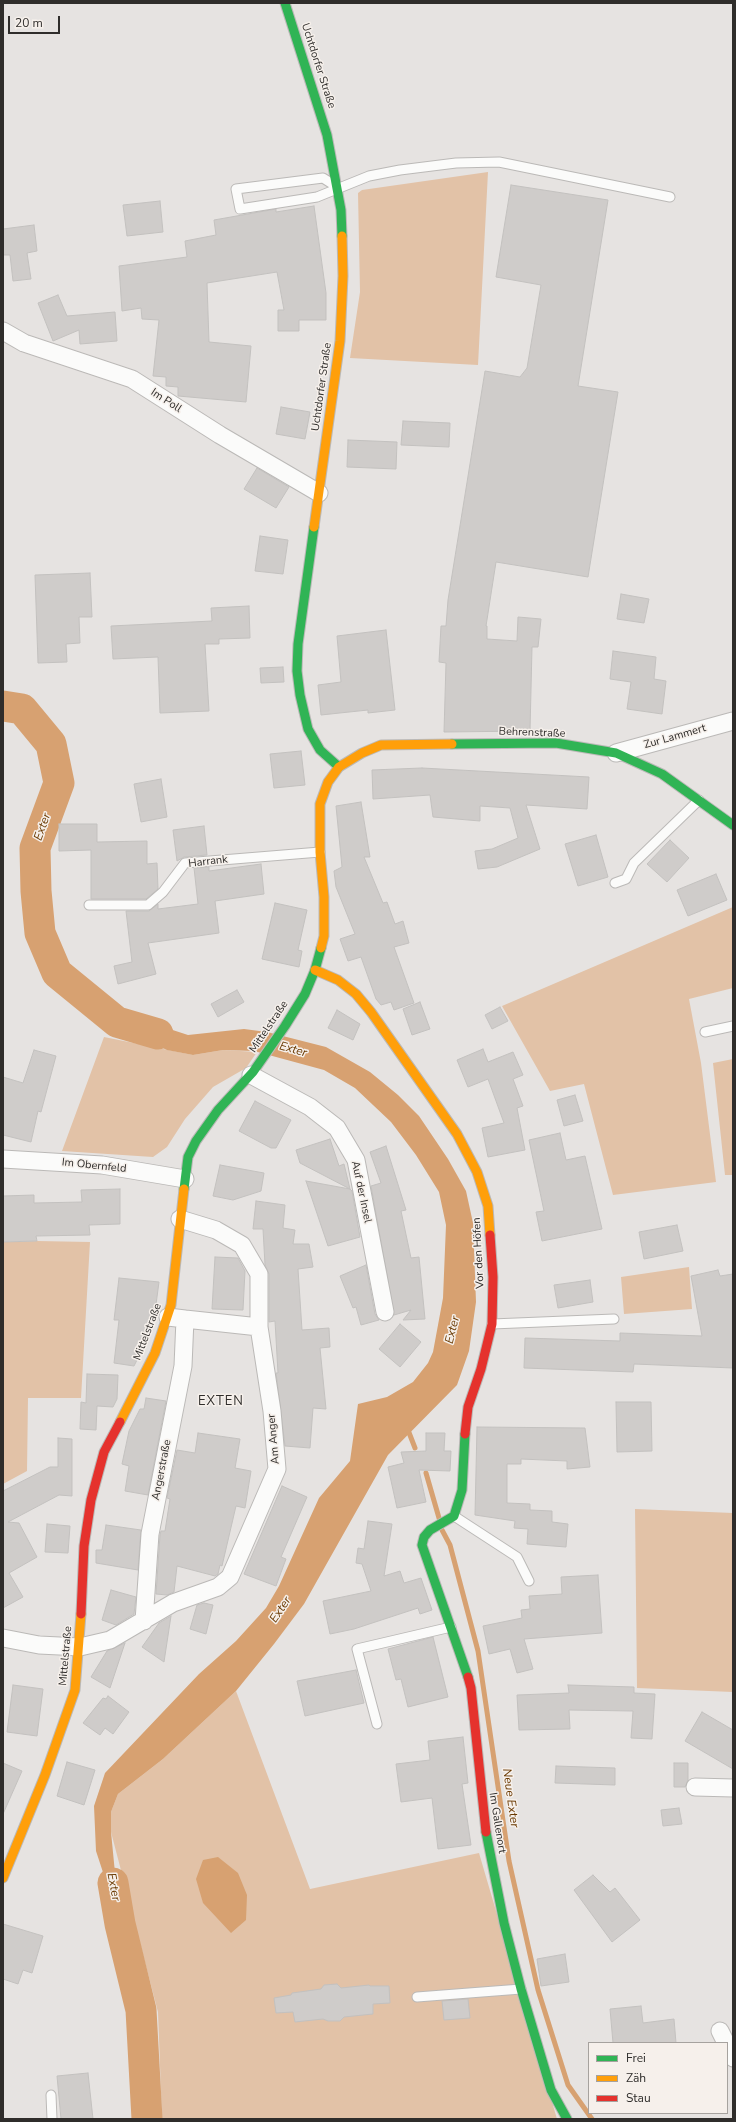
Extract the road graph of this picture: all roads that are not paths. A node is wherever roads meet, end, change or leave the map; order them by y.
1 (285, 3) edge
2 (338, 188) junction
3 (670, 198) dead end
4 (3, 331) edge
5 (320, 493) junction
6 (733, 721) edge
7 (616, 753) junction
8 (339, 768) junction
9 (699, 800) junction
10 (733, 825) edge
11 (320, 852) junction
12 (615, 883) dead end
13 (89, 905) dead end
14 (316, 970) junction
15 (733, 1026) edge
16 (705, 1032) dead end
17 (252, 1073) junction
18 (3, 1159) edge
19 (185, 1178) junction
20 (180, 1219) junction
21 (385, 1312) dead end
22 (168, 1317) junction
23 (185, 1319) junction
24 (614, 1319) dead end
25 (492, 1324) junction
26 (259, 1327) junction
27 (451, 1518) junction
28 (529, 1581) dead end
29 (144, 1622) junction
30 (451, 1627) junction
31 (3, 1638) edge
32 (80, 1647) junction
33 (377, 1724) dead end
34 (696, 1787) dead end
35 (733, 1788) edge
36 (11, 1843) edge
37 (3, 1878) edge
38 (520, 1989) junction
39 (417, 1998) dead end
40 (728, 2048) edge
41 (733, 2058) edge
42 (51, 2096) dead end
43 (52, 2119) edge
44 (567, 2119) edge

1 - 2 street, Uchtdorfer Straße
2 - 2 lane
2 - 3 lane
2 - 5 street, Uchtdorfer Straße
4 - 5 street, Im Poll
5 - 8 street, Uchtdorfer Straße
6 - 7 street, Zur Lammert
7 - 8 street, Behrenstraße
7 - 9 street, Behrenstraße
8 - 11 street, Mittelstraße
9 - 10 street, Behrenstraße
9 - 12 lane
11 - 13 lane, Harrank
11 - 14 street, Mittelstraße
14 - 17 street, Mittelstraße
14 - 25 street, Vor den Höfen
15 - 16 lane
17 - 19 street, Mittelstraße
17 - 21 street, Auf der Insel
18 - 19 street, Im Obernfeld
19 - 20 street, Mittelstraße
20 - 22 street, Mittelstraße
20 - 26 street, Am Anger
22 - 23 street
22 - 32 street, Mittelstraße
23 - 26 street
23 - 29 street, Angerstraße
24 - 25 lane
25 - 27 street, Vor den Höfen
26 - 29 street, Am Anger
27 - 28 lane
27 - 30 street, Im Gallenort
29 - 32 street, Am Anger
30 - 33 lane
30 - 38 street, Im Gallenort
31 - 32 street, Am Anger
32 - 36 street, Mittelstraße
34 - 35 street
36 - 37 street, Mittelstraße
38 - 39 lane
38 - 44 street, Im Gallenort
40 - 41 street
42 - 43 lane

